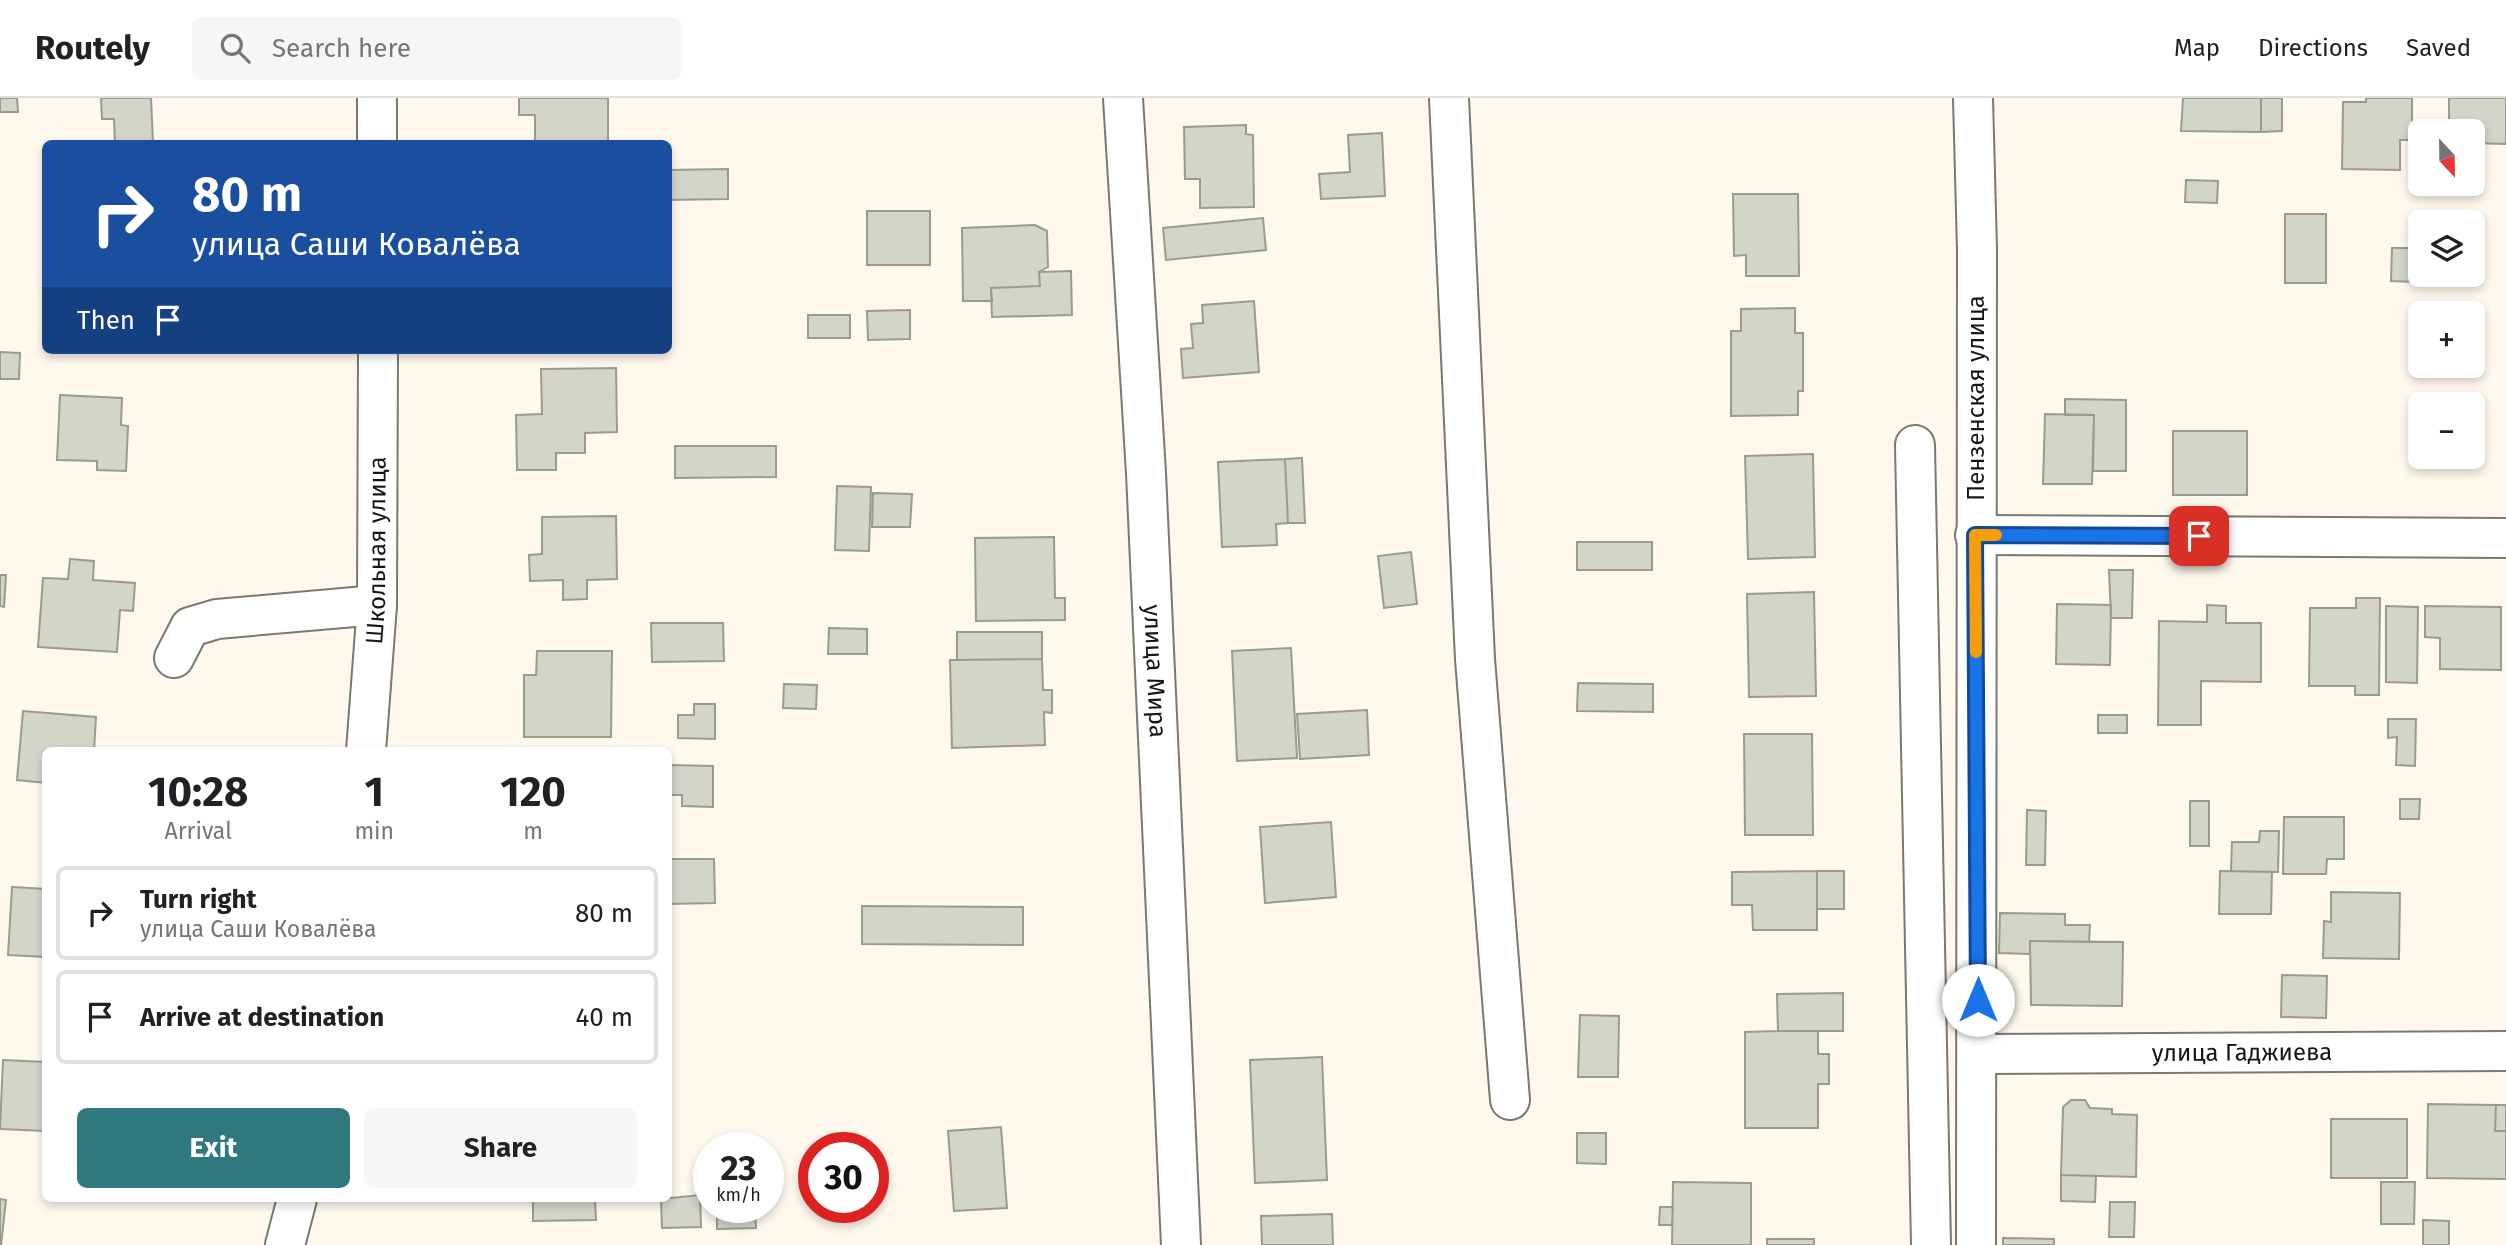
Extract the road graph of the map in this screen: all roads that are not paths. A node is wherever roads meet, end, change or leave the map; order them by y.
1 (377, 98) edge
2 (1123, 98) edge
3 (1449, 98) edge
4 (1973, 98) edge
5 (377, 140) edge
6 (378, 354) edge
7 (1915, 445) dead end
8 (1975, 535) junction
9 (2506, 538) edge
10 (377, 605) junction
11 (174, 658) dead end
12 (366, 747) edge
13 (2506, 1051) edge
14 (1978, 1054) junction
15 (1510, 1100) dead end
16 (296, 1202) edge
17 (285, 1245) edge
18 (1181, 1245) edge
19 (1931, 1245) edge
20 (1976, 1245) edge

1 - 5 street
2 - 18 street, улица Мира
3 - 15 street
4 - 8 street, Пензенская улица
6 - 10 street, Школьная улица
7 - 19 street
8 - 9 street
8 - 14 street, Пензенская улица
10 - 11 street
10 - 12 street, Школьная улица
13 - 14 street, улица Гаджиева
14 - 20 street, Пензенская улица
16 - 17 street

